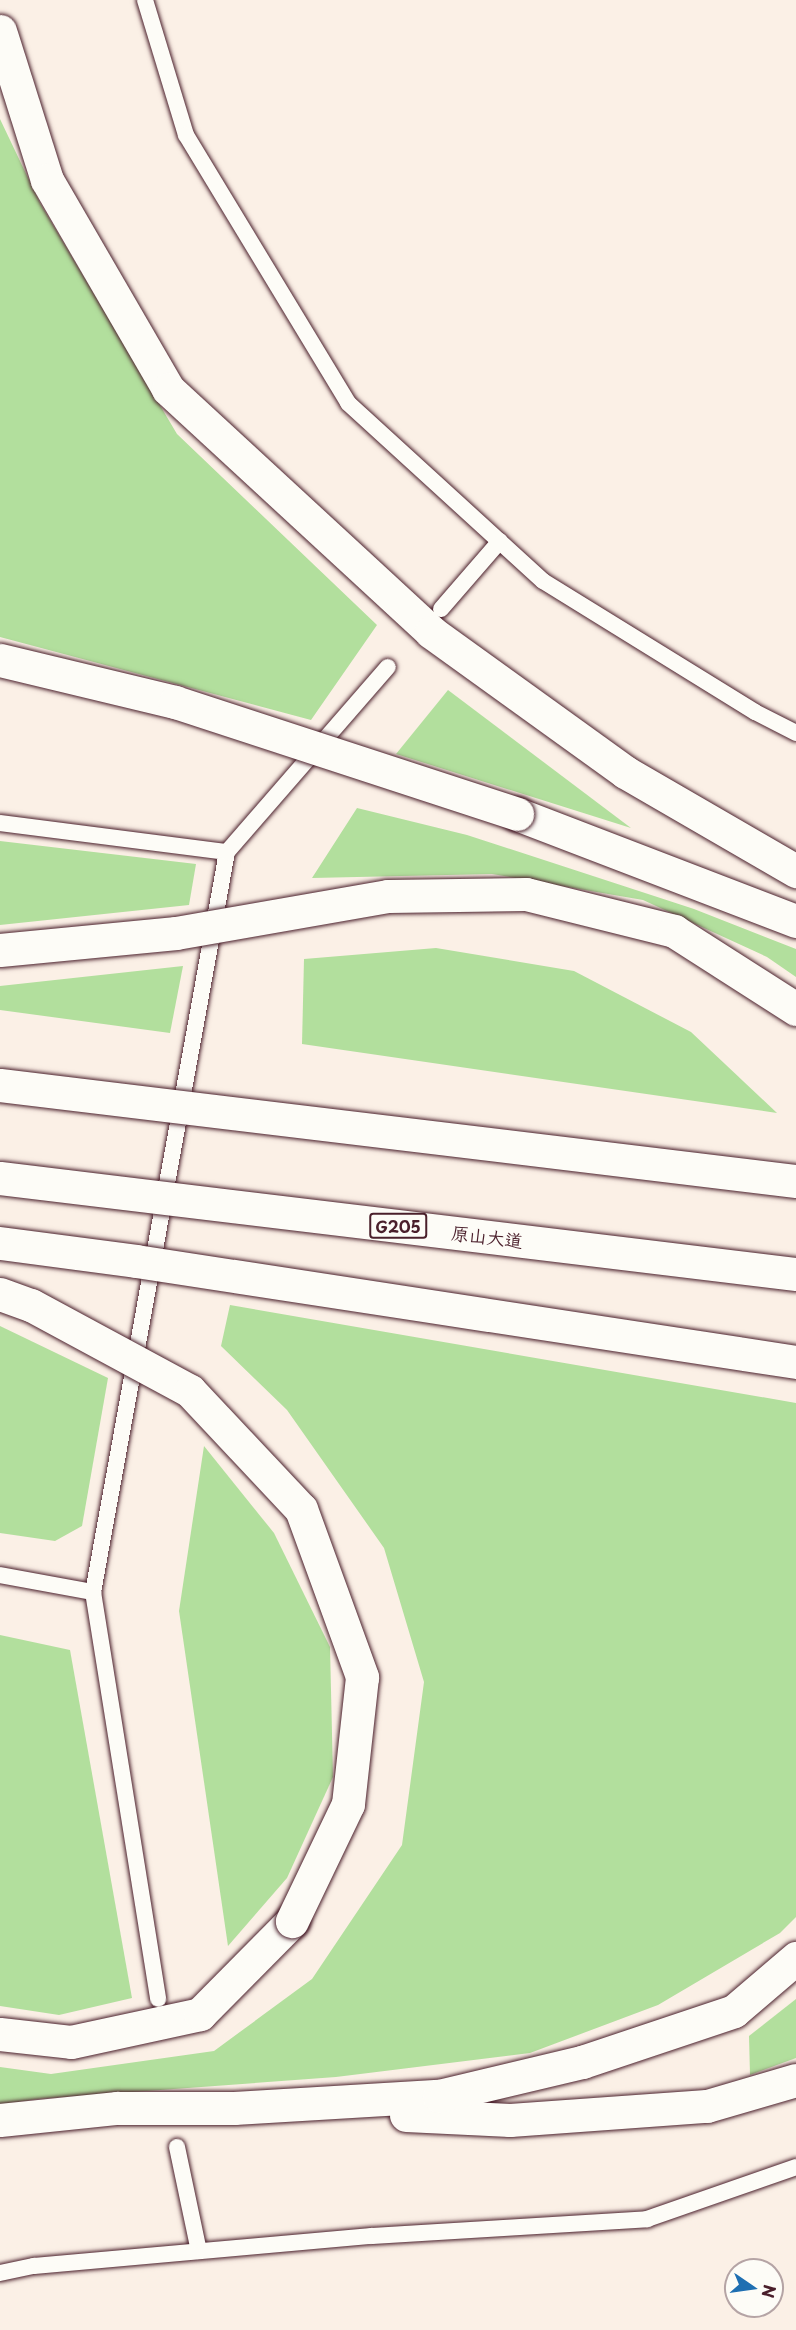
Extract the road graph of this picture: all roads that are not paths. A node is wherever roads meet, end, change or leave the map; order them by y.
1 (145, 0) edge
2 (0, 31) edge
3 (500, 542) junction
4 (441, 609) dead end
5 (0, 660) edge
6 (387, 667) dead end
7 (796, 733) edge
8 (0, 823) edge
9 (227, 852) junction
10 (796, 871) edge
11 (796, 921) edge
12 (0, 950) edge
13 (796, 1010) edge
14 (0, 1085) edge
15 (0, 1178) edge
16 (796, 1180) edge
17 (0, 1243) edge
18 (796, 1274) edge
19 (0, 1294) edge
20 (796, 1362) edge
21 (0, 1575) edge
22 (93, 1592) junction
23 (796, 1958) edge
24 (158, 1999) dead end
25 (0, 2034) edge
26 (796, 2080) edge
27 (234, 2108) junction
28 (0, 2120) edge
29 (177, 2147) dead end
30 (796, 2167) edge
31 (200, 2251) junction
32 (0, 2273) edge

1 - 3 lane
2 - 10 highway
3 - 4 lane
3 - 7 lane
5 - 11 highway, bridge
6 - 9 lane
8 - 9 lane
9 - 22 lane
12 - 13 highway, bridge
14 - 16 highway, bridge
15 - 18 highway, 原山大道 / G205, bridge
17 - 20 highway, bridge
19 - 25 highway, bridge
21 - 22 lane
22 - 24 lane
23 - 27 highway
26 - 27 highway
27 - 28 highway
29 - 31 lane
30 - 31 lane
31 - 32 lane

